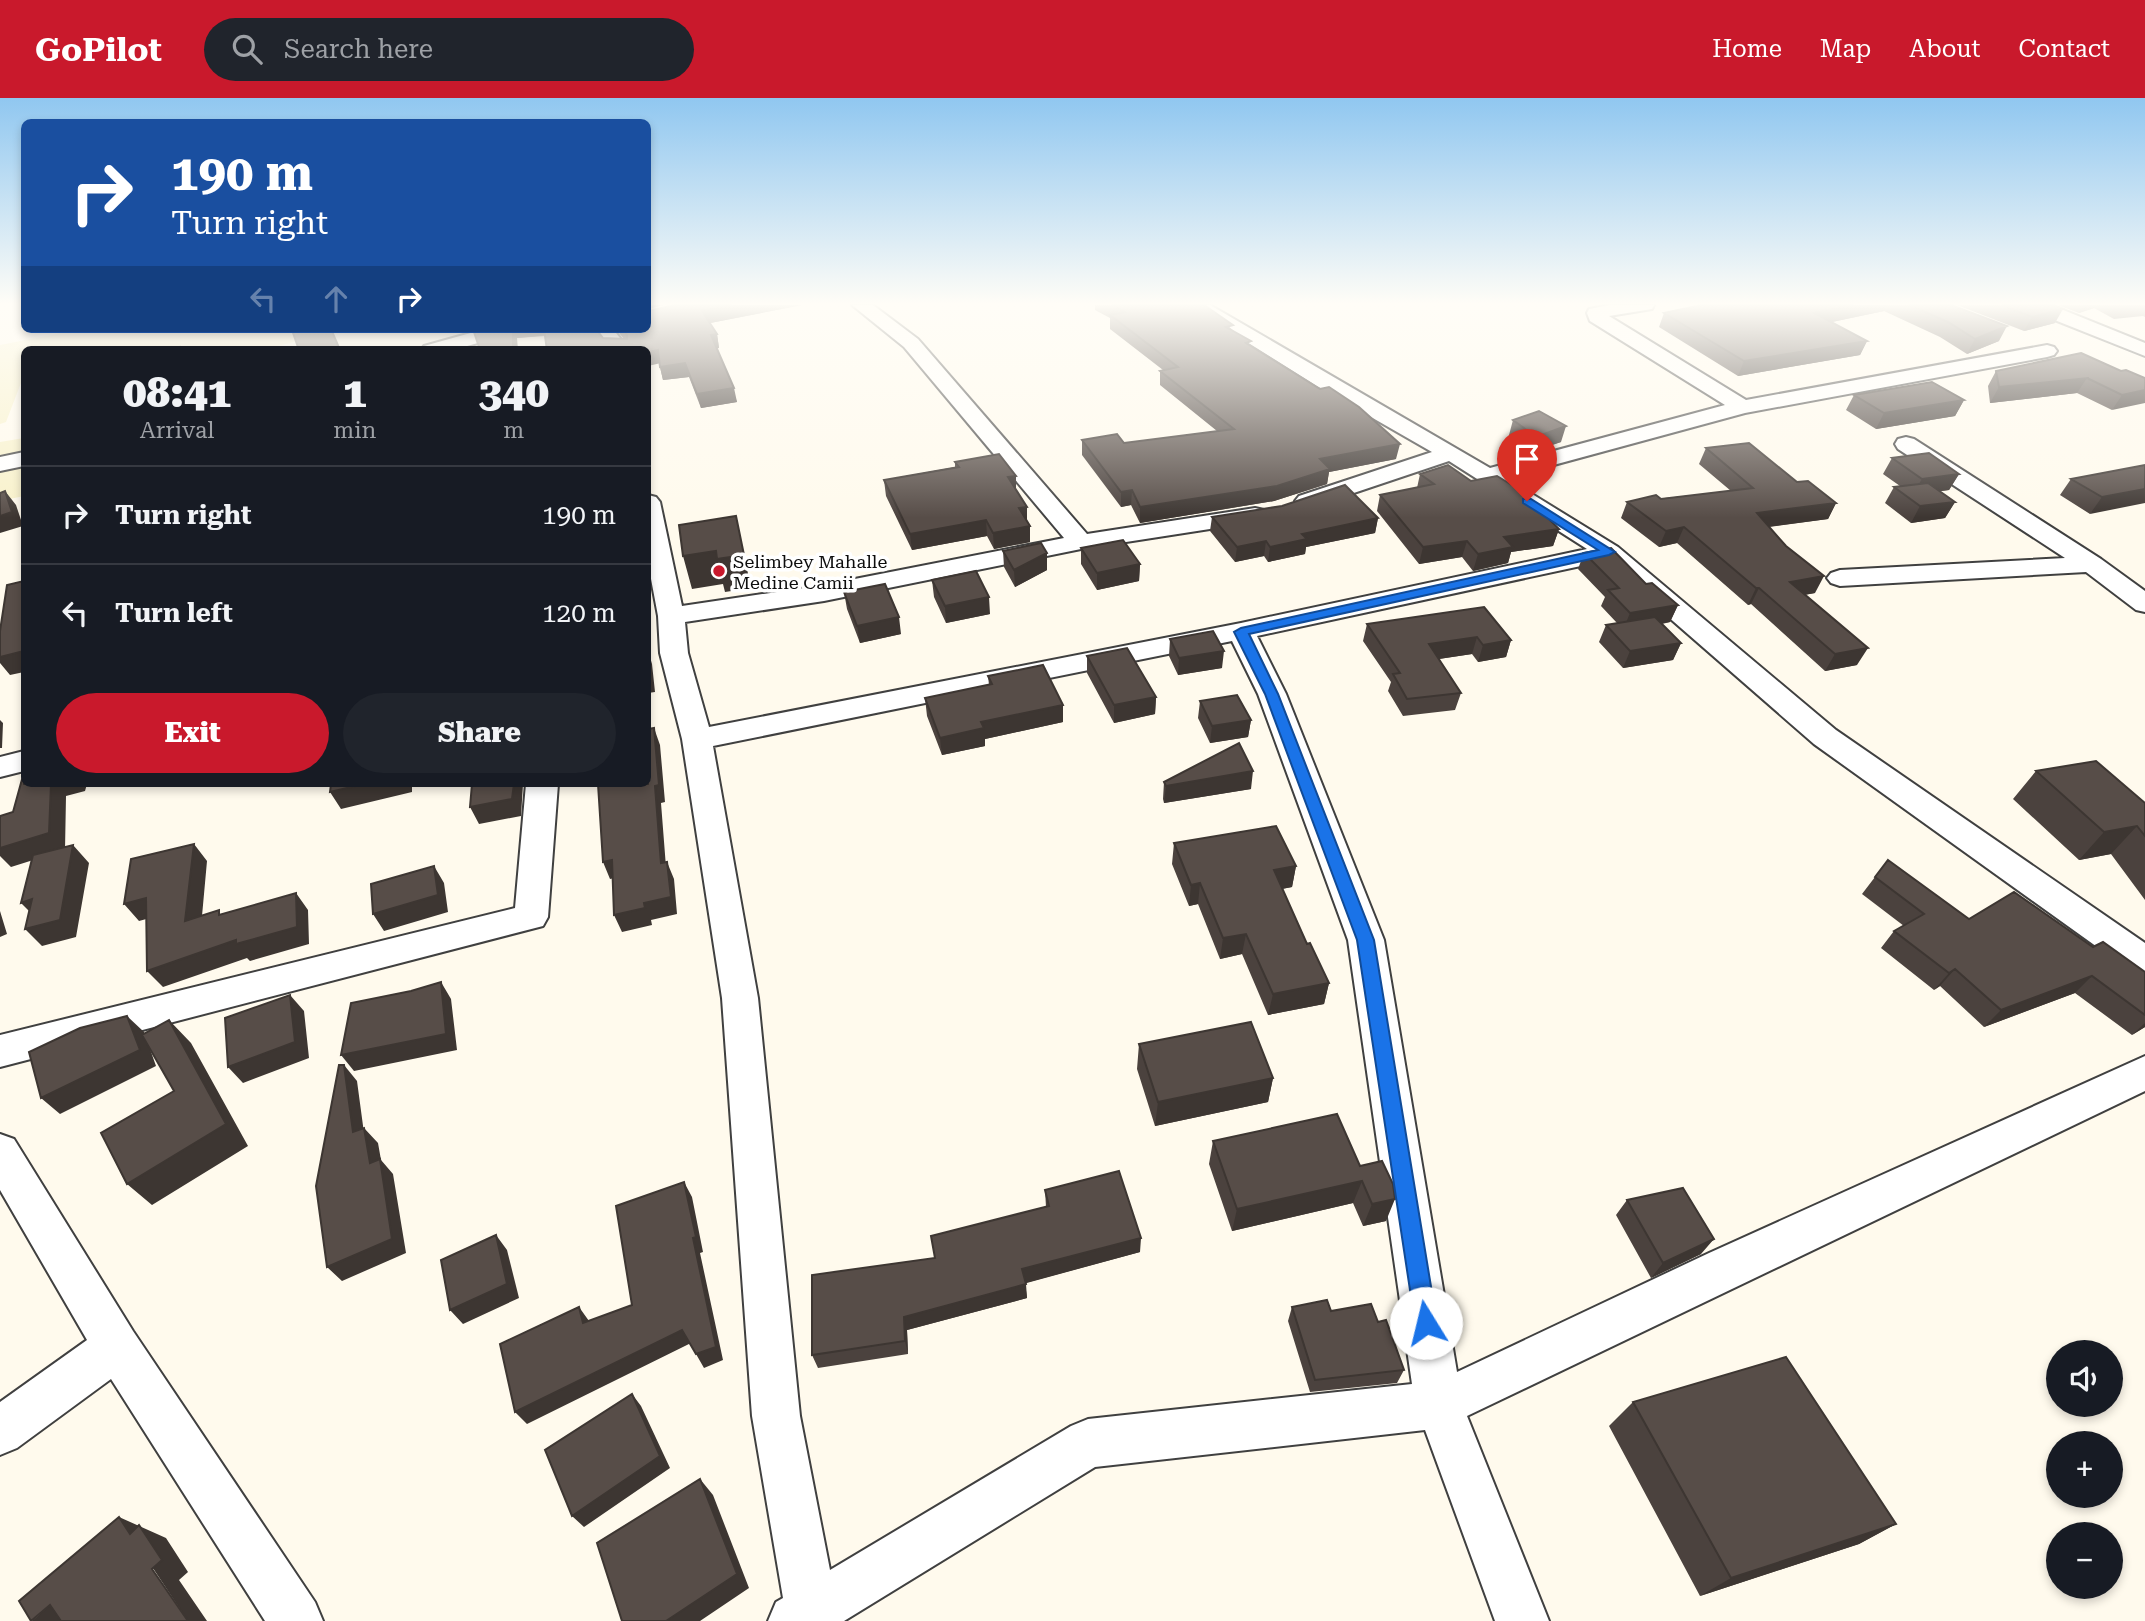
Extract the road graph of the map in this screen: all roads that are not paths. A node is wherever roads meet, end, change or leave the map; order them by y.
1 (939, 376) edge
2 (1314, 376) edge
3 (1693, 376) edge
4 (1911, 376) edge
5 (1743, 407) junction
6 (1906, 443) dead end
7 (1451, 453) junction
8 (21, 460) edge
9 (0, 464) edge
10 (1486, 476) junction
11 (651, 517) edge
12 (1081, 542) junction
13 (1609, 552) junction
14 (2092, 564) junction
15 (1840, 578) dead end
16 (2145, 604) edge
17 (671, 616) junction
18 (1241, 632) junction
19 (661, 655) edge
20 (697, 739) junction
21 (21, 762) edge
22 (0, 767) edge
23 (542, 787) edge
24 (2145, 962) edge
25 (0, 1051) edge
26 (2145, 1073) edge
27 (0, 1152) edge
28 (117, 1347) junction
29 (1439, 1405) junction
30 (0, 1431) edge
31 (803, 1616) edge
32 (296, 1621) edge
33 (1522, 1621) edge

1 - 12 street
2 - 7 street
3 - 5 street
4 - 5 street
5 - 10 street
6 - 14 street
7 - 10 street
7 - 12 street
8 - 9 street
10 - 13 street
11 - 17 street
12 - 17 street
13 - 18 street
13 - 24 street
14 - 15 street
14 - 16 street
17 - 19 street
18 - 20 street
18 - 29 street
19 - 20 street
20 - 31 street
21 - 22 street
23 - 25 street
26 - 29 street
27 - 28 street
28 - 30 street
28 - 32 street
29 - 31 street
29 - 33 street

